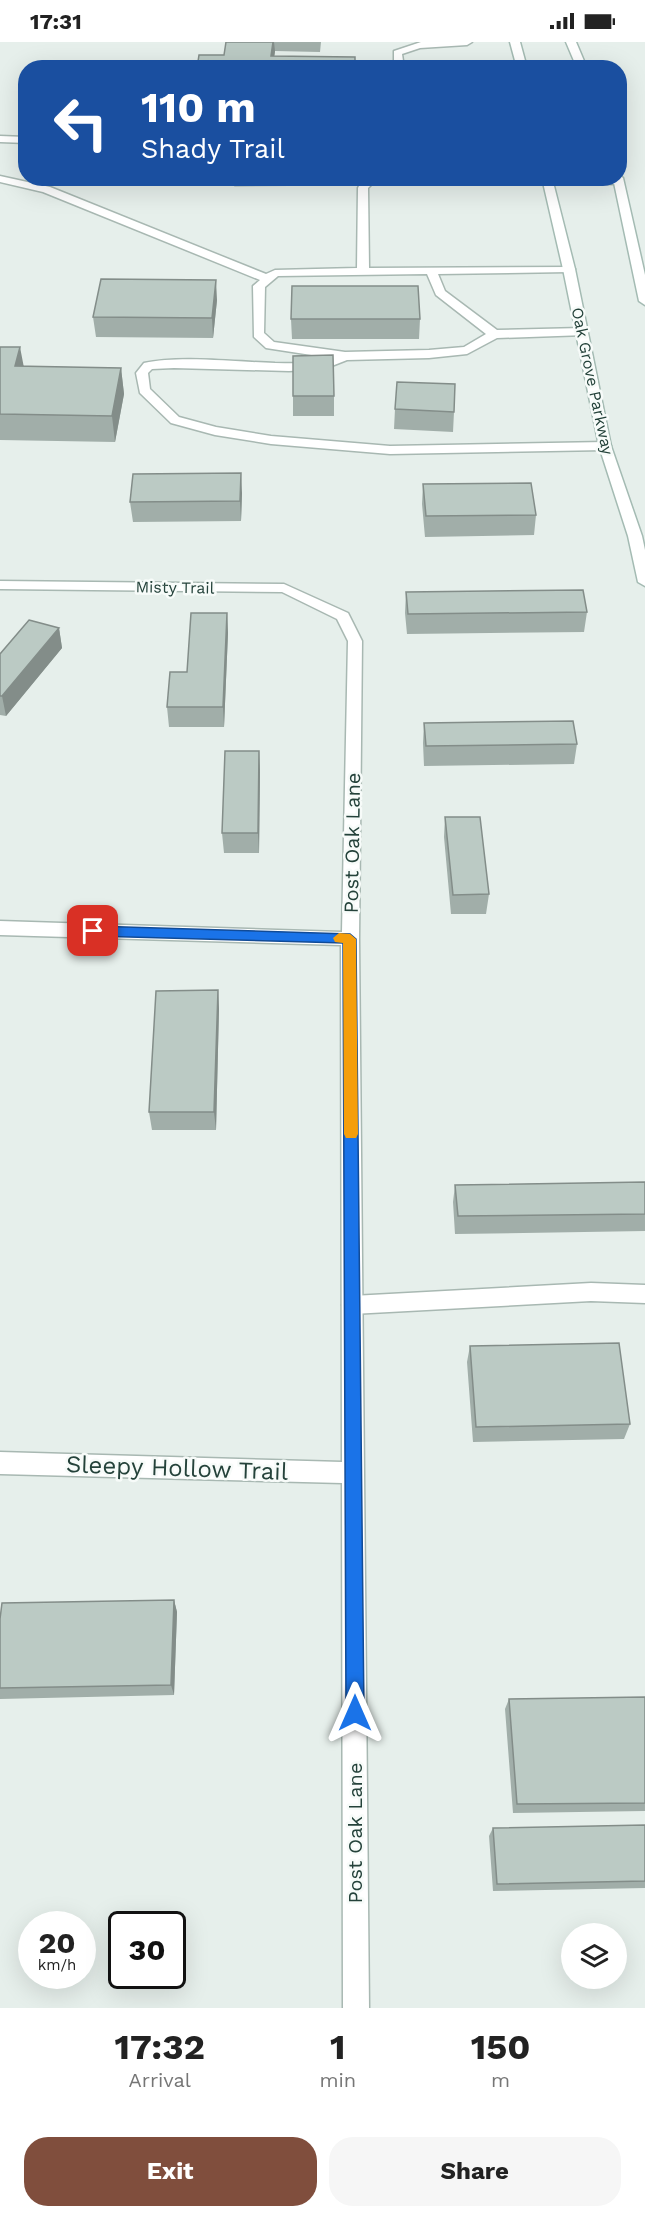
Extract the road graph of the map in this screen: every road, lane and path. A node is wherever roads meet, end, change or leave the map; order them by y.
1 (467, 42) edge
2 (515, 42) edge
3 (571, 42) edge
4 (398, 60) edge
5 (520, 60) edge
6 (579, 60) edge
7 (0, 139) edge
8 (18, 140) edge
9 (0, 179) edge
10 (18, 183) edge
11 (32, 186) edge
12 (364, 186) edge
13 (548, 186) edge
14 (619, 186) edge
15 (569, 269) junction
16 (430, 271) junction
17 (363, 272) junction
18 (268, 279) junction
19 (645, 301) edge
20 (582, 332) junction
21 (494, 334) junction
22 (345, 356) junction
23 (605, 446) junction
24 (645, 582) edge
25 (0, 585) edge
26 (344, 616) joint
27 (0, 928) edge
28 (350, 939) junction
29 (645, 1294) edge
30 (352, 1305) junction
31 (0, 1463) edge
32 (353, 1473) junction
33 (356, 2008) edge

1 - 4 street
2 - 5 street
3 - 6 street
7 - 8 street
9 - 10 street
11 - 18 street
12 - 17 street
13 - 15 street, Oak Grove Parkway
14 - 19 street
15 - 16 street
15 - 20 street, Oak Grove Parkway
16 - 17 street
16 - 21 street
17 - 18 street
18 - 22 street
20 - 21 street
20 - 23 street, Oak Grove Parkway
21 - 22 street
22 - 23 street
23 - 24 street, Oak Grove Parkway
25 - 26 street, Misty Trail
26 - 28 street, Post Oak Lane
27 - 28 street
28 - 30 street, Post Oak Lane
29 - 30 street
30 - 32 street, Post Oak Lane
31 - 32 street, Sleepy Hollow Trail
32 - 33 street, Post Oak Lane

